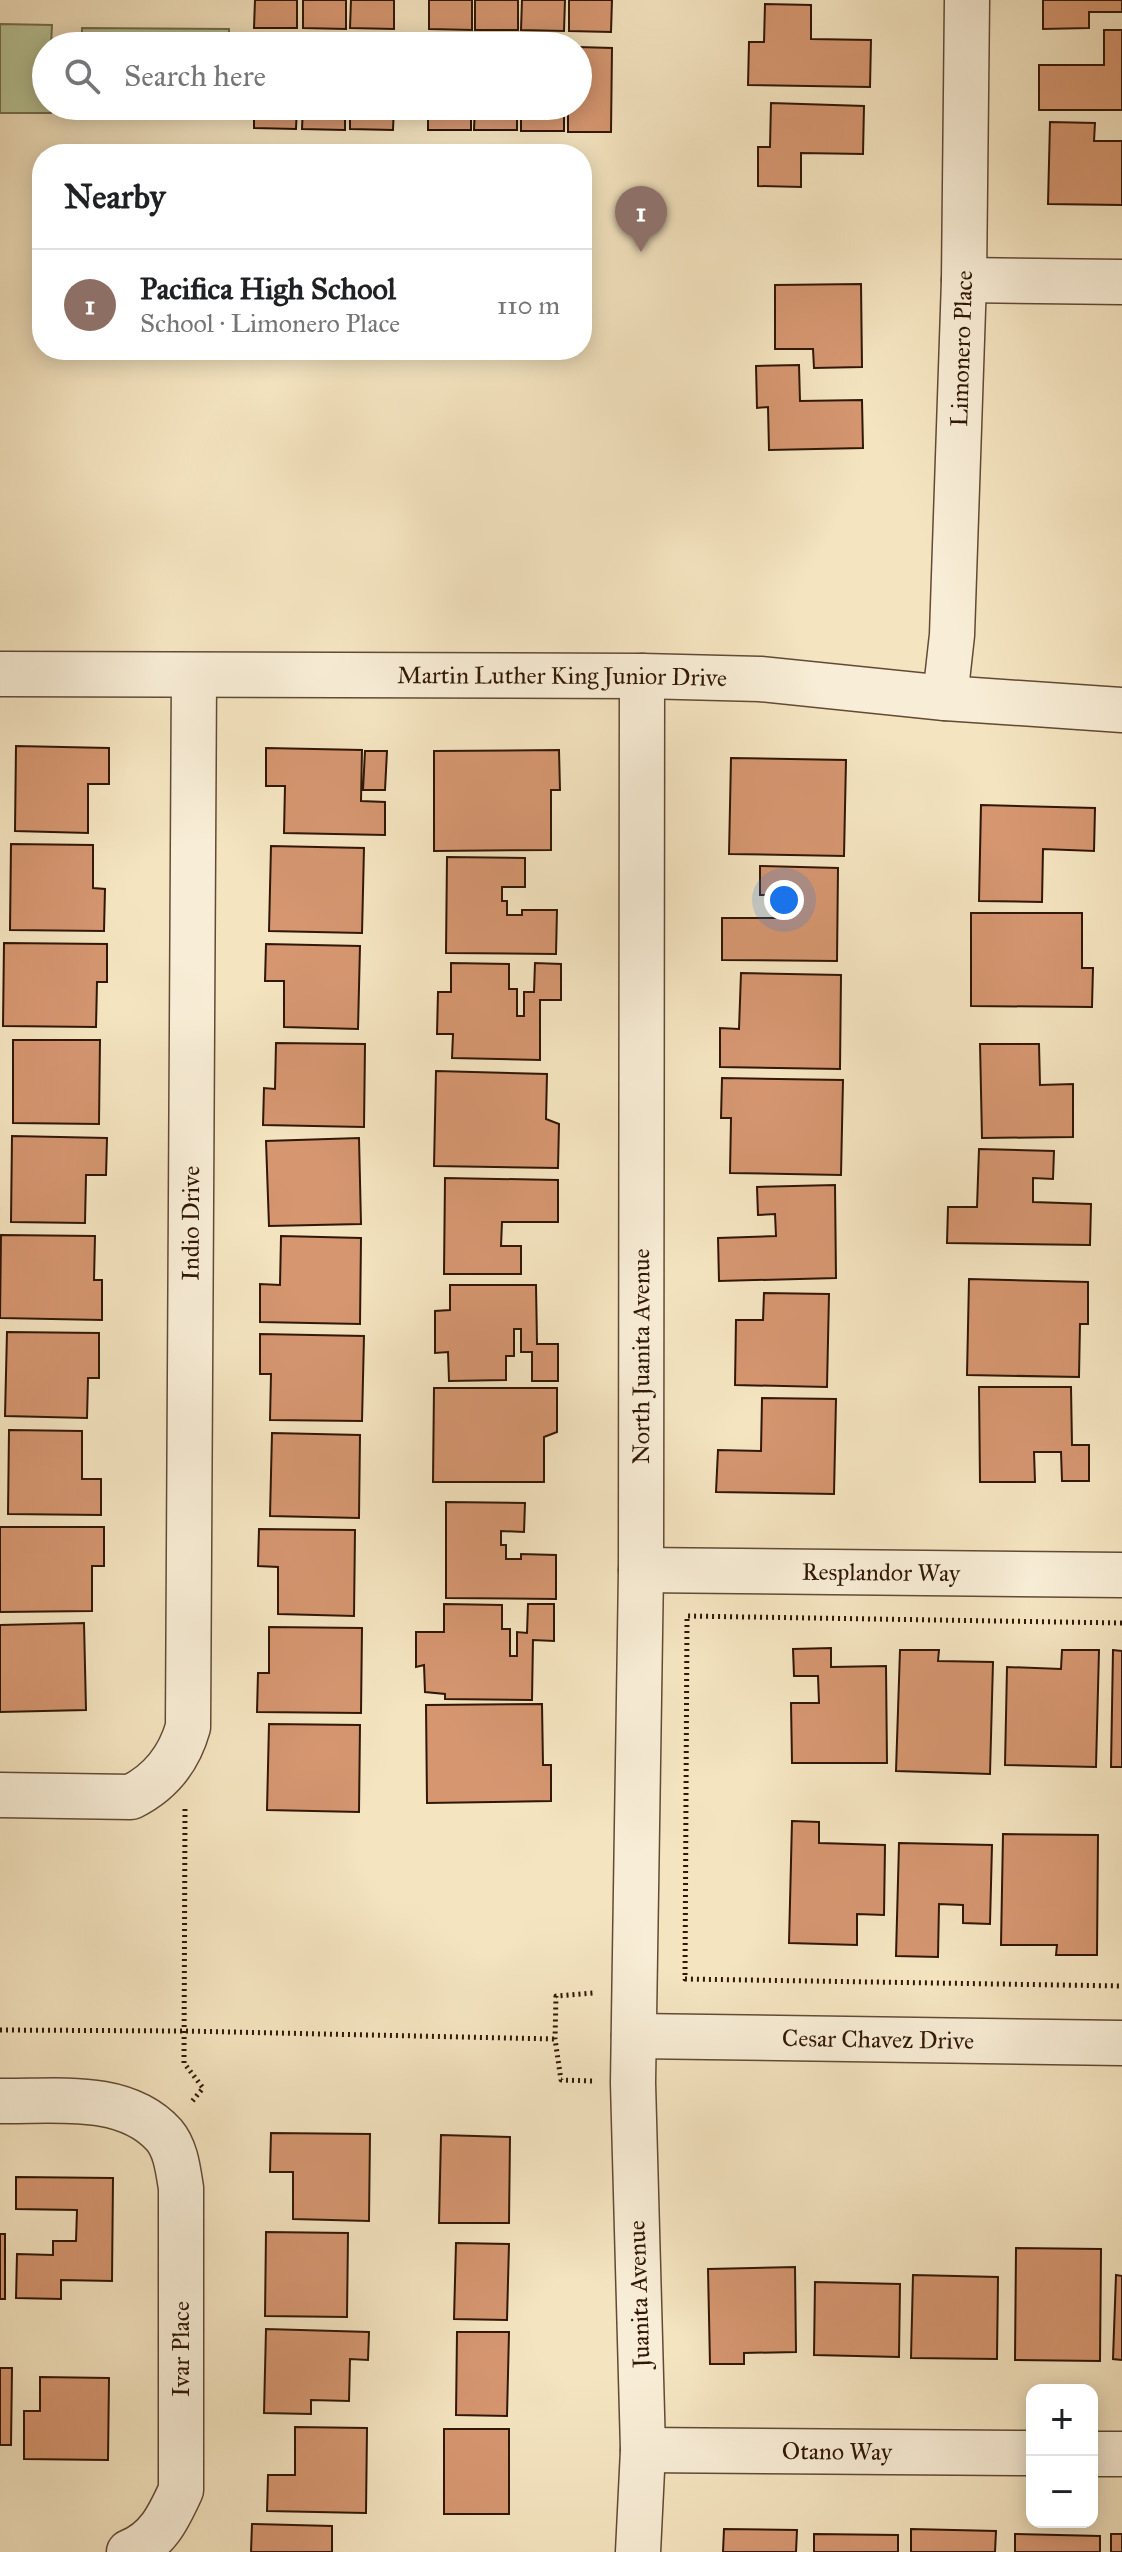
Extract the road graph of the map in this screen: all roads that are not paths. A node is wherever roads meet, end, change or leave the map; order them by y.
1 (967, 0) edge
2 (964, 280) junction
3 (1122, 282) edge
4 (0, 674) edge
5 (194, 676) junction
6 (642, 676) junction
7 (945, 698) junction
8 (1122, 710) edge
9 (641, 1570) junction
10 (1122, 1575) edge
11 (0, 1795) edge
12 (634, 2036) junction
13 (1122, 2043) edge
14 (0, 2101) edge
15 (643, 2450) junction
16 (1026, 2453) edge
17 (1098, 2454) edge
18 (1122, 2454) edge
19 (133, 2550) edge
20 (638, 2552) edge

1 - 2 street, Limonero Place
2 - 3 street
2 - 7 street, Limonero Place
4 - 5 street, Martin Luther King Junior Drive
5 - 6 street, Martin Luther King Junior Drive
5 - 11 street, Indio Drive
6 - 7 street, Martin Luther King Junior Drive
6 - 9 street, North Juanita Avenue
7 - 8 street, Martin Luther King Junior Drive
9 - 10 street, Resplandor Way
9 - 12 street, North Juanita Avenue
12 - 13 street, Cesar Chavez Drive
12 - 15 street, Juanita Avenue
14 - 19 street, Ivar Place
15 - 16 street, Otano Way
15 - 20 street, Juanita Avenue
17 - 18 street

